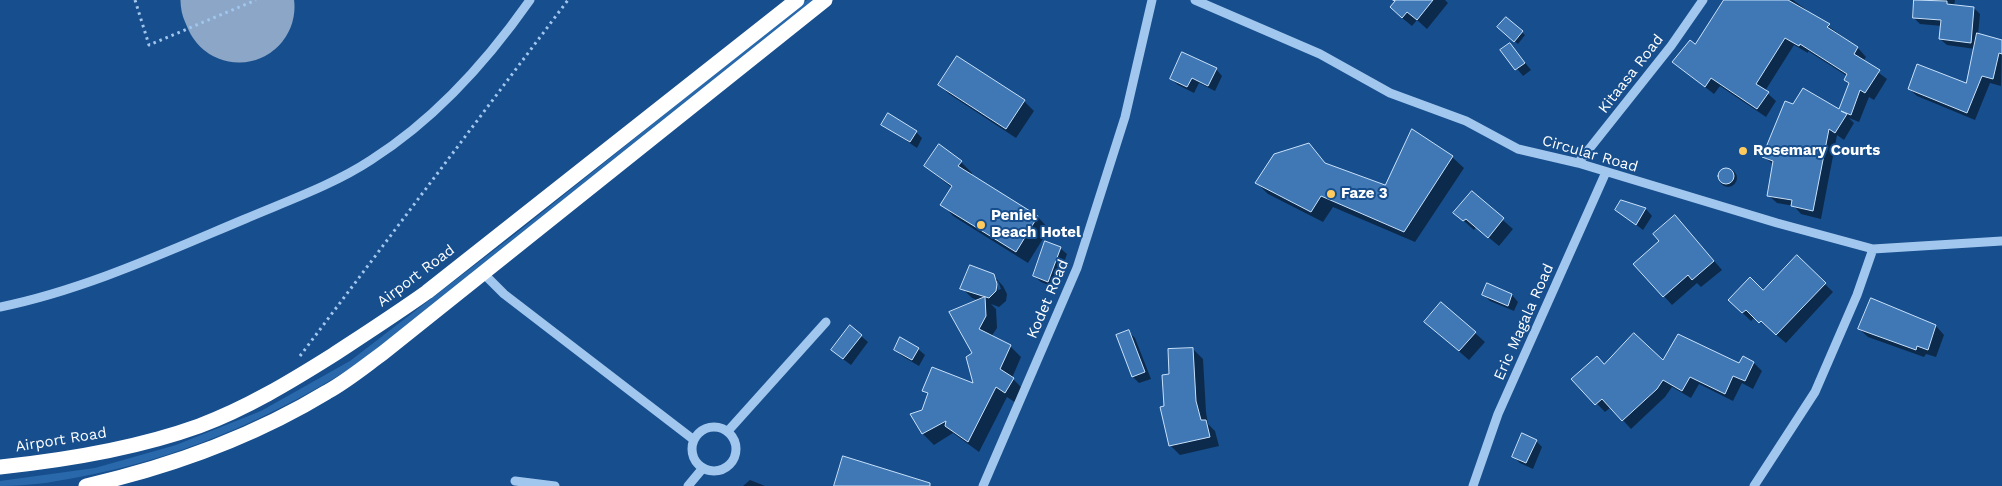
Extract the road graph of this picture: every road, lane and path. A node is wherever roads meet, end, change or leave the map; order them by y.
1 (135, 0) edge
2 (256, 0) edge
3 (530, 0) edge
4 (568, 0) edge
5 (797, 0) edge
6 (825, 0) edge
7 (1152, 0) edge
8 (1195, 0) edge
9 (1703, 0) edge
10 (1578, 163) junction
11 (1606, 172) junction
12 (2002, 241) edge
13 (1873, 249) junction
14 (484, 274) junction
15 (0, 307) edge
16 (826, 322) dead end
17 (298, 360) dead end
18 (728, 432) junction
19 (694, 440) junction
20 (0, 467) edge
21 (704, 468) junction
22 (515, 481) dead end
23 (86, 486) edge
24 (555, 486) edge
25 (688, 486) edge
26 (983, 486) edge
27 (1473, 486) edge
28 (1754, 486) edge

1 - 2 path
3 - 15 street
4 - 17 path
5 - 20 highway, Airport Road
6 - 14 highway
7 - 26 street, Kodet Road
8 - 10 street, Circular Road
9 - 10 street, Kitaasa Road
10 - 11 street, Circular Road
11 - 13 street, Circular Road
11 - 27 street, Eric Magala Road
12 - 13 street, Circular Road
13 - 28 street
14 - 19 street
14 - 23 highway
16 - 18 street
18 - 19 street
18 - 21 street
19 - 21 street
21 - 25 street
22 - 24 street

